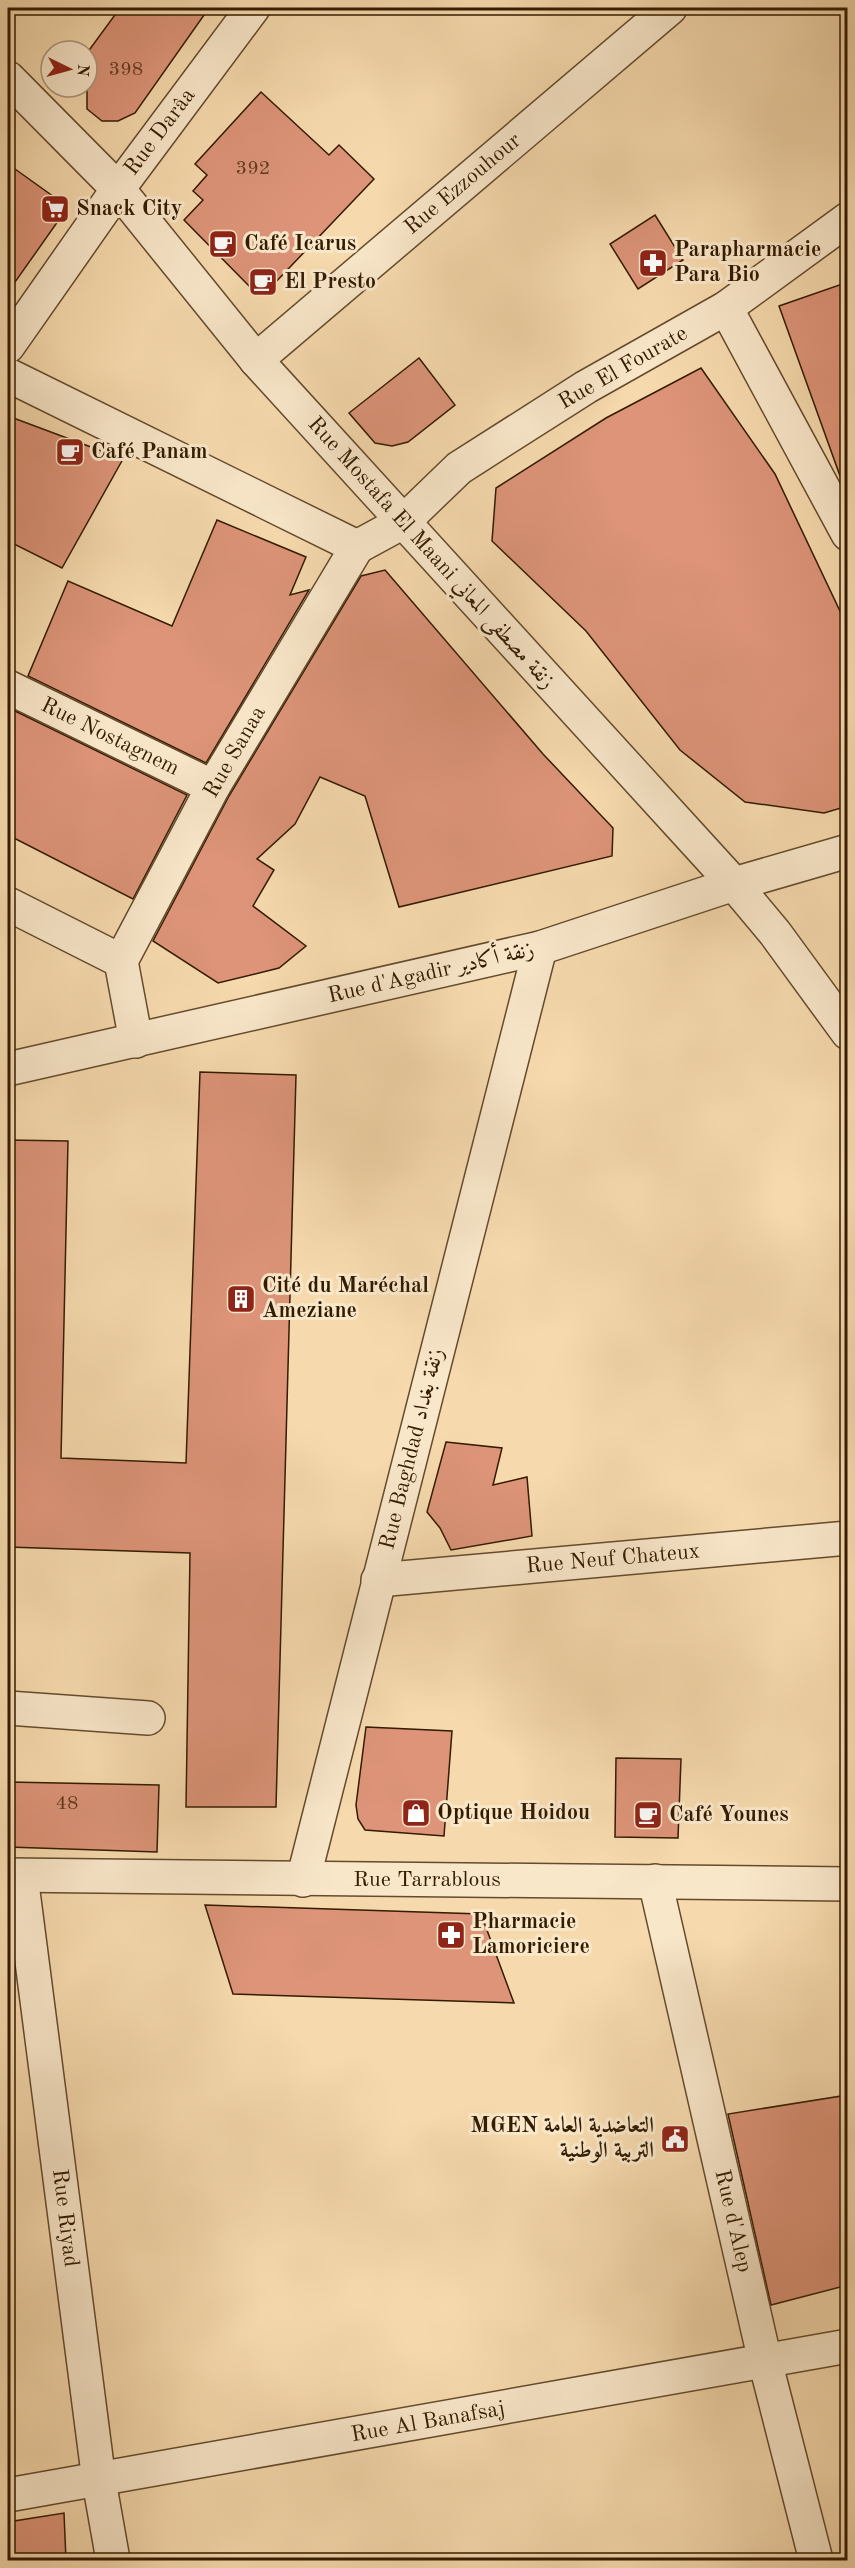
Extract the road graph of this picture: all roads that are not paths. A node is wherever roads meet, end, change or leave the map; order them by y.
1 (253, 8) edge
2 (670, 8) edge
3 (8, 78) edge
4 (118, 189) junction
5 (848, 219) edge
6 (726, 308) junction
7 (8, 346) edge
8 (256, 360) junction
9 (8, 375) edge
10 (403, 522) junction
11 (848, 534) edge
12 (357, 547) junction
13 (8, 687) edge
14 (213, 787) junction
15 (848, 851) edge
16 (734, 884) junction
17 (8, 904) edge
18 (540, 948) junction
19 (121, 961) junction
20 (848, 1033) edge
21 (136, 1041) junction
22 (8, 1069) edge
23 (848, 1538) edge
24 (378, 1580) junction
25 (8, 1708) edge
26 (148, 1718) dead end
27 (14, 1875) edge
28 (303, 1880) junction
29 (655, 1881) junction
30 (848, 1884) edge
31 (848, 2346) edge
32 (765, 2361) junction
33 (99, 2481) junction
34 (8, 2495) edge
35 (113, 2560) edge
36 (816, 2560) edge

1 - 4 street, Rue Darâa
2 - 8 street, Rue Ezzouhour
3 - 4 street, Rue Mostafa El Maani زنقة مصطفى المعاني
4 - 7 street, Rue Darâa
4 - 8 street, Rue Mostafa El Maani زنقة مصطفى المعاني
5 - 6 street, Rue El Fourate
6 - 10 street, Rue El Fourate
6 - 11 street
8 - 10 street, Rue Mostafa El Maani زنقة مصطفى المعاني
9 - 12 street
10 - 12 street, Rue El Fourate
10 - 16 street, Rue Mostafa El Maani زنقة مصطفى المعاني
12 - 14 street, Rue Sanaa
13 - 14 street, Rue Nostagnem
14 - 19 street, Rue Sanaa
15 - 16 street, Rue d'Agadir زنقة أكادير
16 - 18 street, Rue d'Agadir زنقة أكادير
16 - 20 street, Rue Mostafa El Maani زنقة مصطفى المعاني
17 - 19 street
18 - 21 street, Rue d'Agadir زنقة أكادير
18 - 24 street, Rue Baghdad زنقة بغداد
19 - 21 street
21 - 22 street, Rue d'Agadir زنقة أكادير
23 - 24 street, Rue Neuf Chateux
24 - 28 street, Rue Baghdad زنقة بغداد
25 - 26 street
27 - 28 street, Rue Tarrablous
27 - 33 street, Rue Riyad
28 - 29 street, Rue Tarrablous
29 - 30 street, Rue Tarrablous
29 - 32 street, Rue d'Alep
31 - 32 street, Rue Al Banafsaj
32 - 33 street, Rue Al Banafsaj
32 - 36 street, Rue d'Alep
33 - 34 street, Rue Al Banafsaj
33 - 35 street, Rue Riyad

